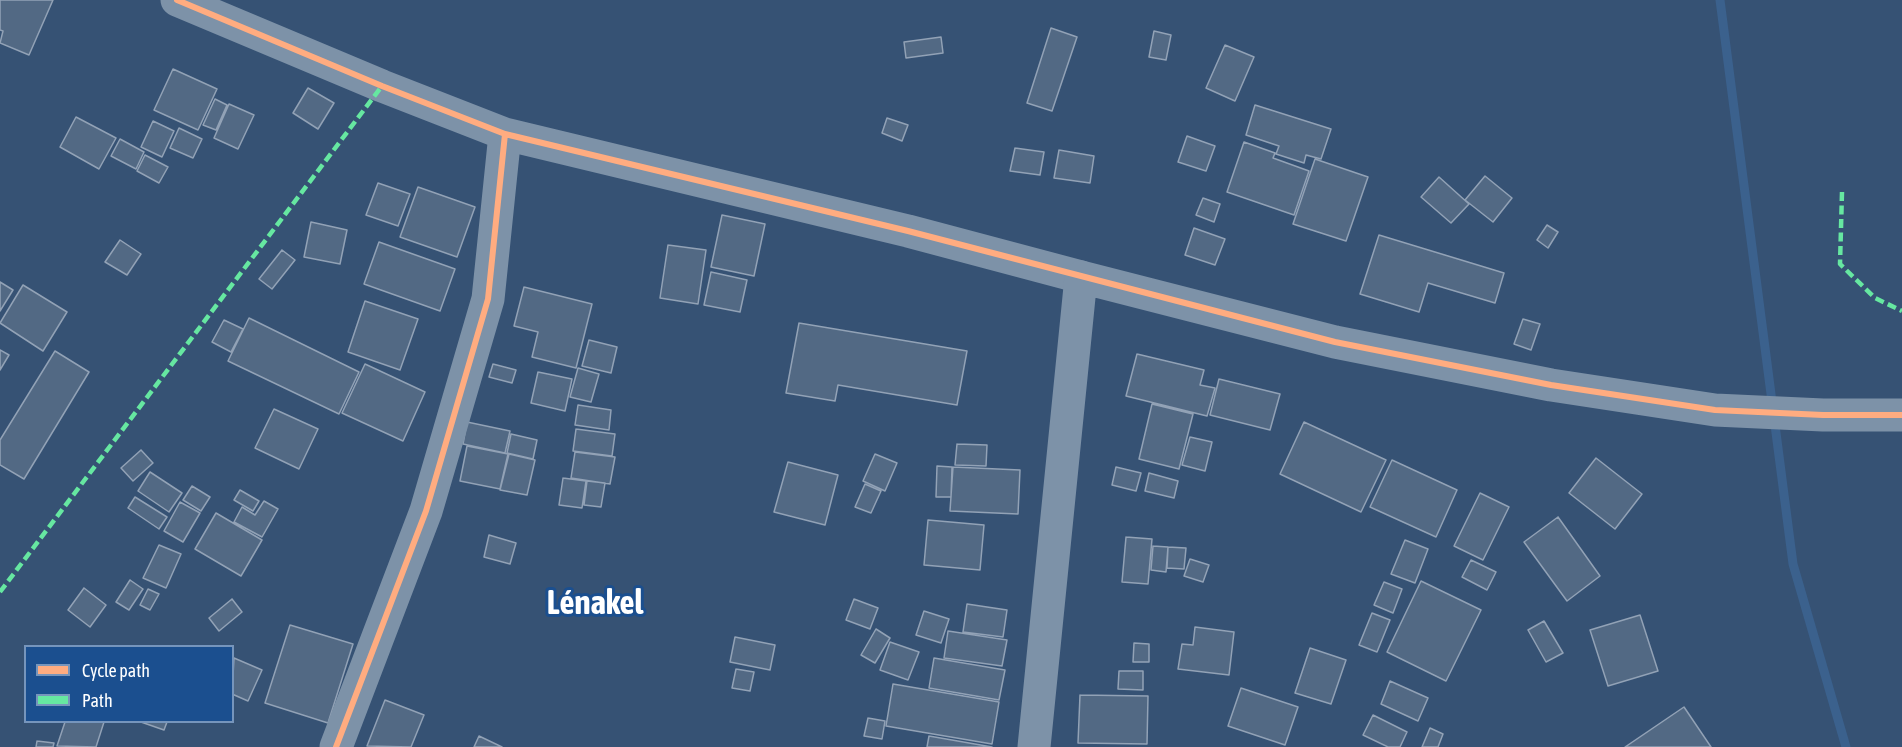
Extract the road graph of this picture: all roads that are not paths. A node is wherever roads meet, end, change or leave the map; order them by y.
1 (177, 0) edge
2 (505, 134) junction
3 (1081, 277) junction
4 (1902, 415) edge
5 (336, 747) edge
6 (1034, 747) edge

1 - 2 street
2 - 3 street
2 - 5 street
3 - 4 street
3 - 6 street

